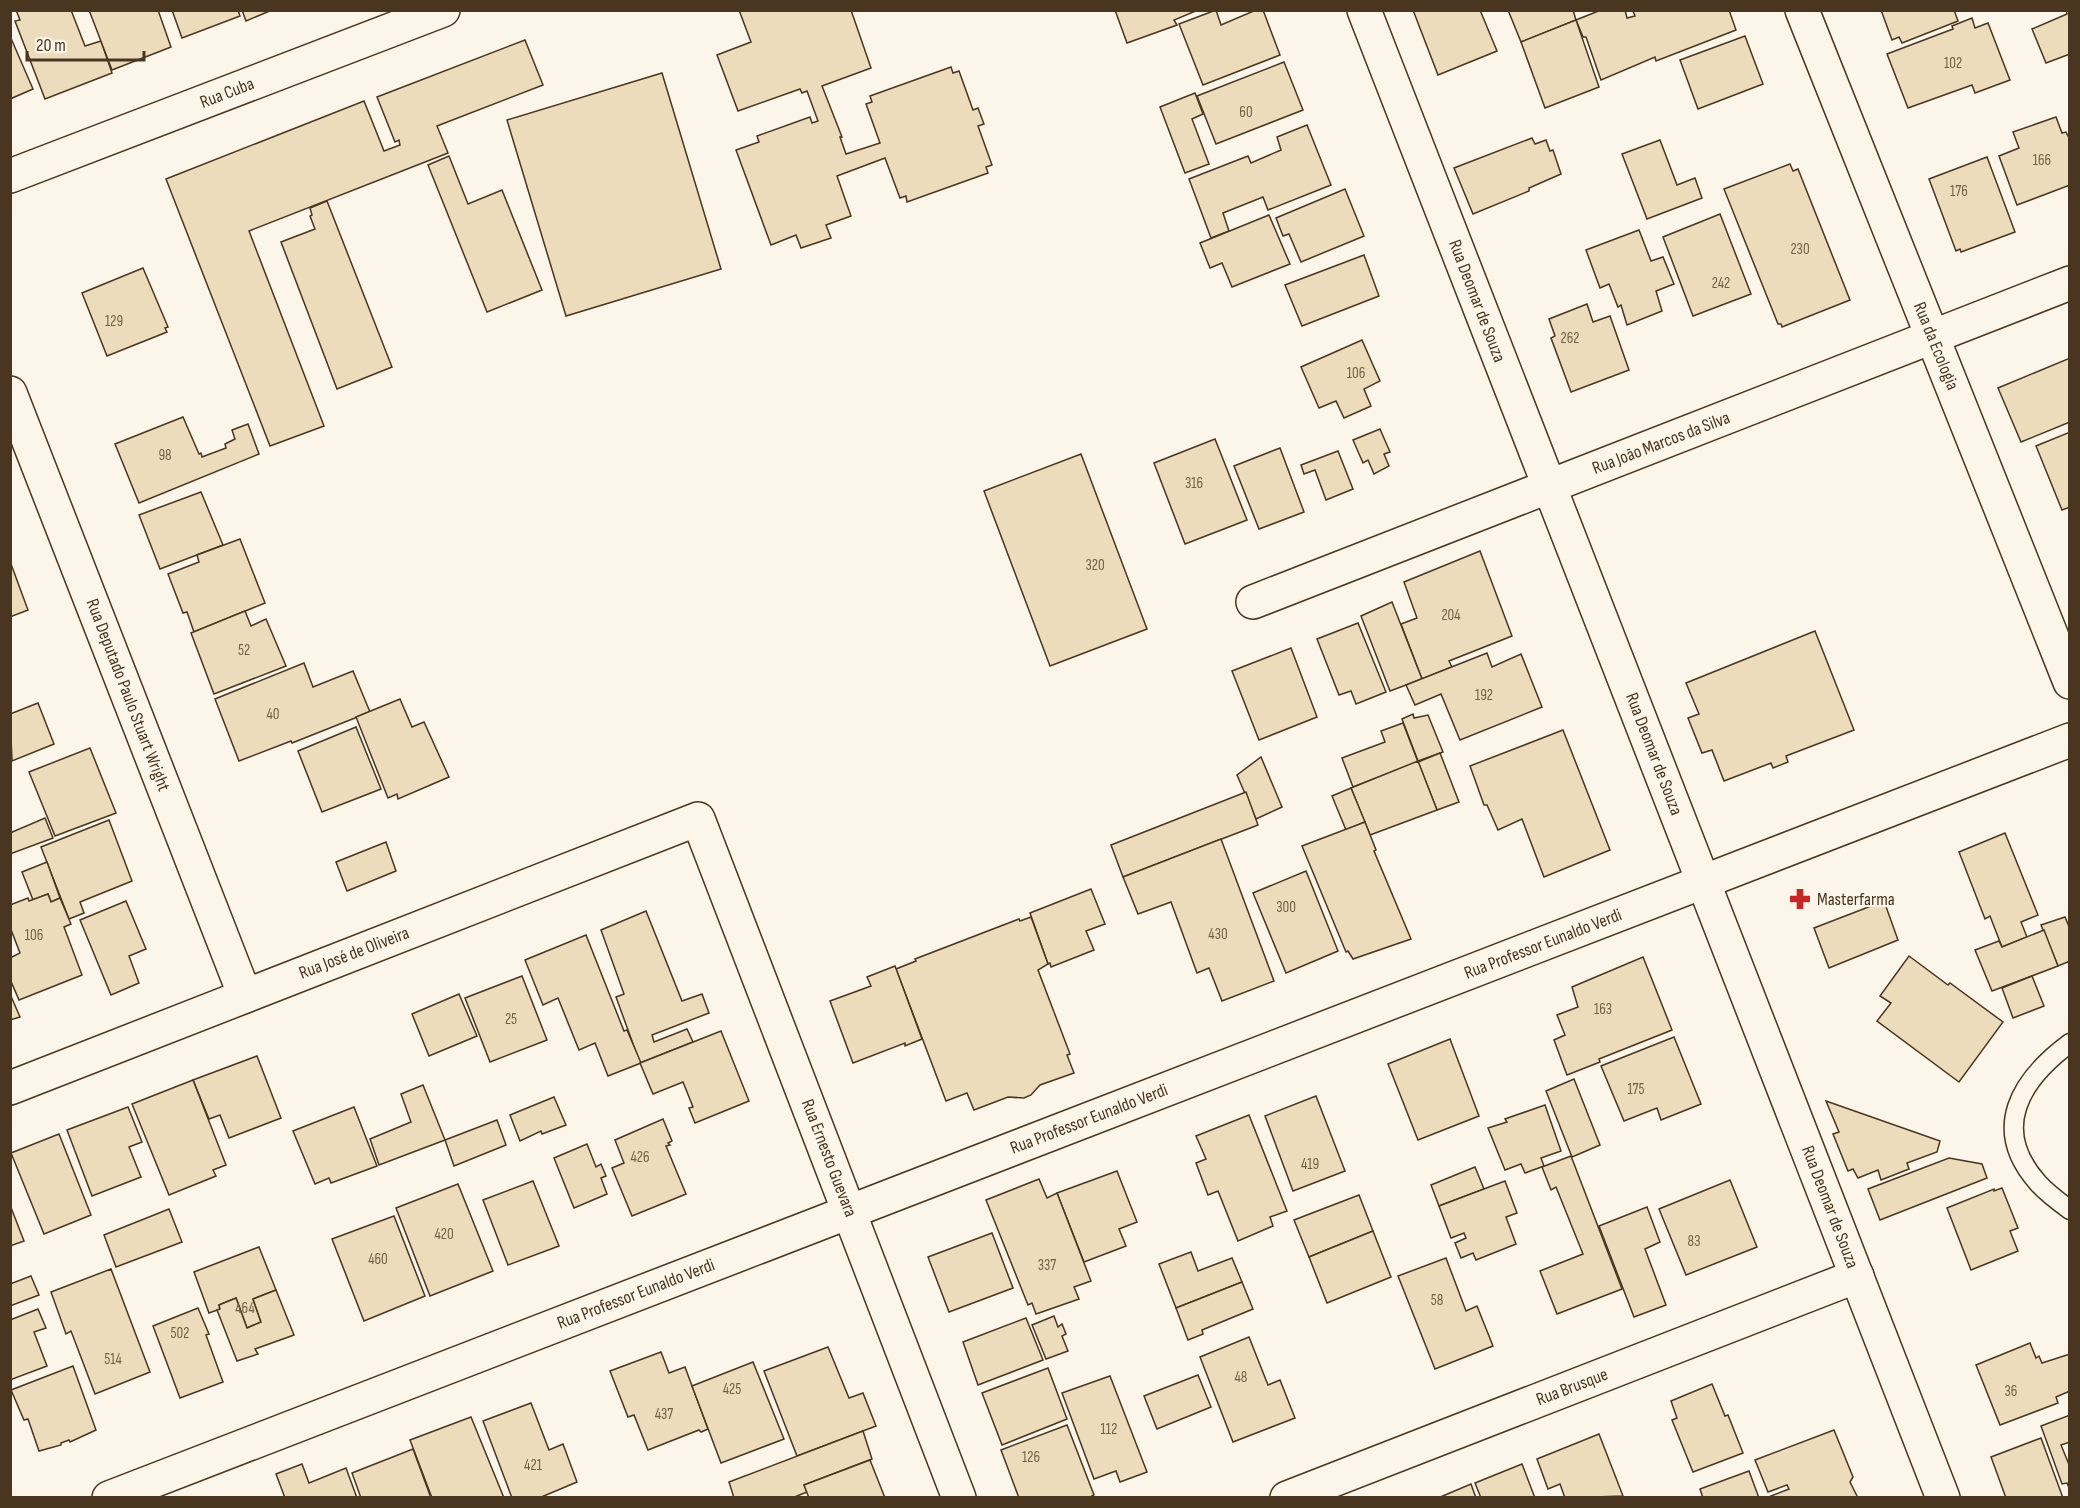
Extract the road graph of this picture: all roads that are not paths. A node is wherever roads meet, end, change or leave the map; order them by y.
1 (443, 10) edge
2 (1364, 10) edge
3 (1802, 10) edge
4 (10, 176) edge
5 (2070, 284) edge
6 (1932, 337) junction
7 (10, 393) edge
8 (1550, 487) junction
9 (1253, 602) dead end
10 (2070, 682) edge
11 (2070, 740) edge
12 (698, 819) joint
13 (1704, 882) junction
14 (245, 996) junction
15 (2070, 1043) edge
16 (10, 1088) edge
17 (2070, 1210) edge
18 (849, 1212) junction
19 (1857, 1276) junction
20 (109, 1497) edge
21 (959, 1497) edge
22 (1287, 1497) edge
23 (1943, 1497) edge

1 - 4 street, Rua Cuba
2 - 8 street, Rua Deomar de Souza
3 - 6 street, Rua da Ecologia
5 - 6 street, Rua João Marcos da Silva
6 - 8 street, Rua João Marcos da Silva
6 - 10 street, Rua da Ecologia
7 - 14 street, Rua Deputado Paulo Stuart Wright
8 - 9 street, Rua João Marcos da Silva
8 - 13 street, Rua Deomar de Souza
11 - 13 street, Rua Professor Eunaldo Verdi
12 - 14 street, Rua José de Oliveira
12 - 18 street, Rua Ernesto Guevara
13 - 18 street, Rua Professor Eunaldo Verdi
13 - 19 street, Rua Deomar de Souza
14 - 16 street, Rua José de Oliveira
15 - 17 lane
18 - 20 street, Rua Professor Eunaldo Verdi
18 - 21 street, Rua Ernesto Guevara
19 - 22 street, Rua Brusque
19 - 23 street, Rua Deomar de Souza

